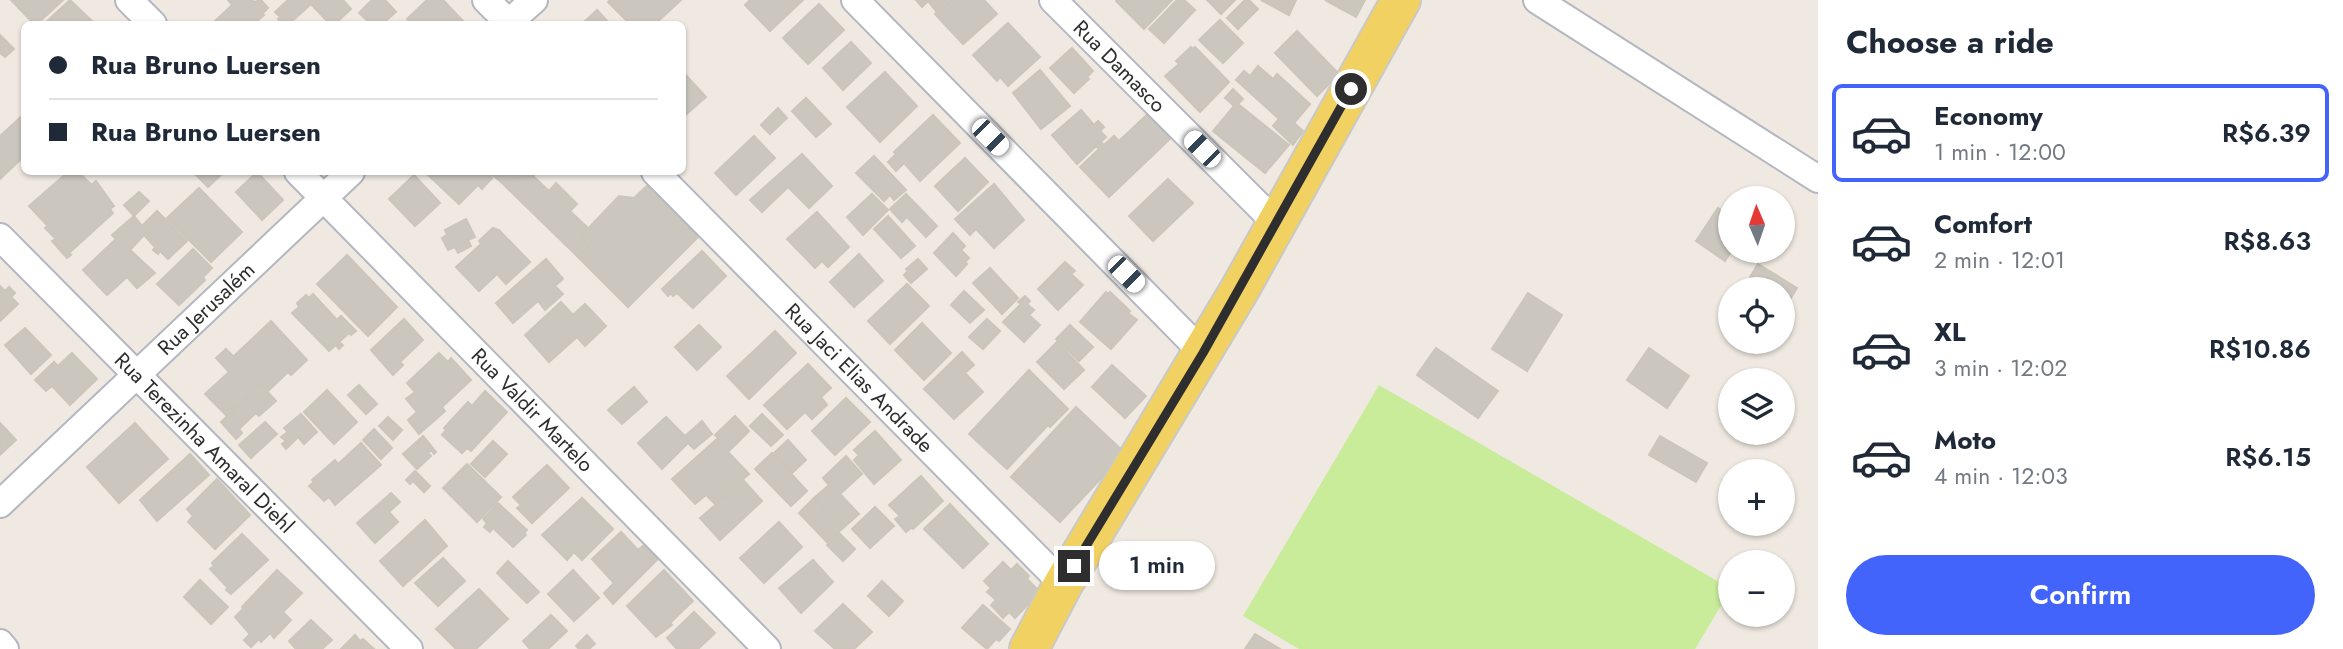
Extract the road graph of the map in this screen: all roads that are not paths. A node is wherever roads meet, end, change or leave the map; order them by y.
1 (129, 0) edge
2 (486, 0) edge
3 (534, 0) edge
4 (855, 0) edge
5 (1053, 0) edge
6 (1401, 0) edge
7 (1536, 0) edge
8 (150, 21) edge
9 (505, 21) edge
10 (511, 21) edge
11 (301, 175) edge
12 (348, 175) edge
13 (658, 175) edge
14 (1818, 179) edge
15 (323, 198) junction
16 (1276, 223) junction
17 (0, 237) edge
18 (1203, 353) junction
19 (136, 375) junction
20 (0, 504) edge
21 (1063, 584) junction
22 (0, 643) edge
23 (5, 649) edge
24 (409, 649) edge
25 (767, 649) edge
26 (1029, 649) edge

1 - 8 street
2 - 9 street
3 - 10 street
4 - 18 street
5 - 16 street, Rua Damasco
6 - 16 main road
7 - 14 street
11 - 15 street, Rua Valdir Martelo
12 - 15 street, Rua Jerusalém
13 - 21 street, Rua Jaci Elias Andrade
15 - 19 street, Rua Jerusalém
15 - 25 street, Rua Valdir Martelo
16 - 18 main road
17 - 19 street, Rua Terezinha Amaral Diehl
18 - 21 main road
19 - 20 street, Rua Jerusalém
19 - 24 street, Rua Terezinha Amaral Diehl
21 - 26 main road
22 - 23 street

